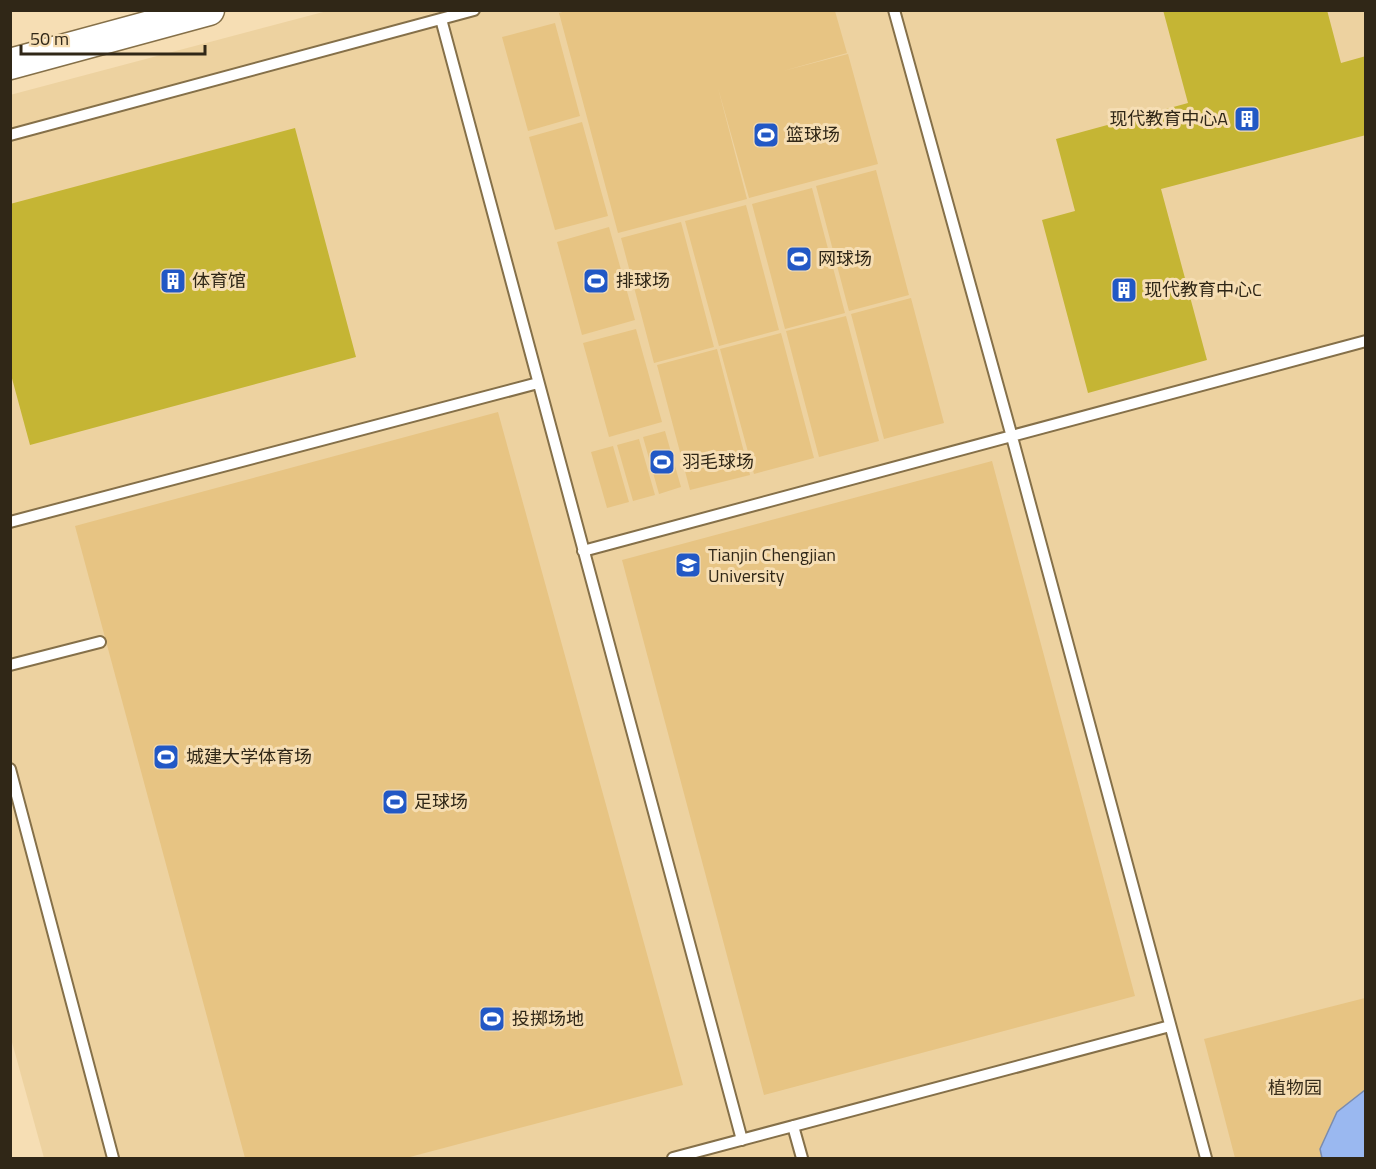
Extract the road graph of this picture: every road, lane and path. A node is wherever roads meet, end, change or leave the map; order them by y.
1 (209, 10) edge
2 (474, 10) edge
3 (894, 10) edge
4 (441, 19) junction
5 (10, 64) edge
6 (10, 135) edge
7 (1365, 341) edge
8 (538, 383) junction
9 (1012, 437) junction
10 (10, 522) edge
11 (583, 551) junction
12 (100, 642) dead end
13 (10, 666) edge
14 (10, 768) edge
15 (1170, 1026) junction
16 (793, 1126) junction
17 (742, 1140) junction
18 (113, 1158) edge
19 (673, 1158) edge
20 (802, 1158) edge
21 (1206, 1158) edge

1 - 5 street
2 - 4 lane
3 - 9 lane
4 - 6 lane
4 - 8 lane
7 - 9 lane
8 - 10 lane
8 - 11 lane
9 - 11 lane
9 - 15 lane
11 - 17 lane
12 - 13 lane
14 - 18 lane
15 - 16 lane
15 - 21 lane
16 - 17 lane
16 - 20 lane
17 - 19 lane

